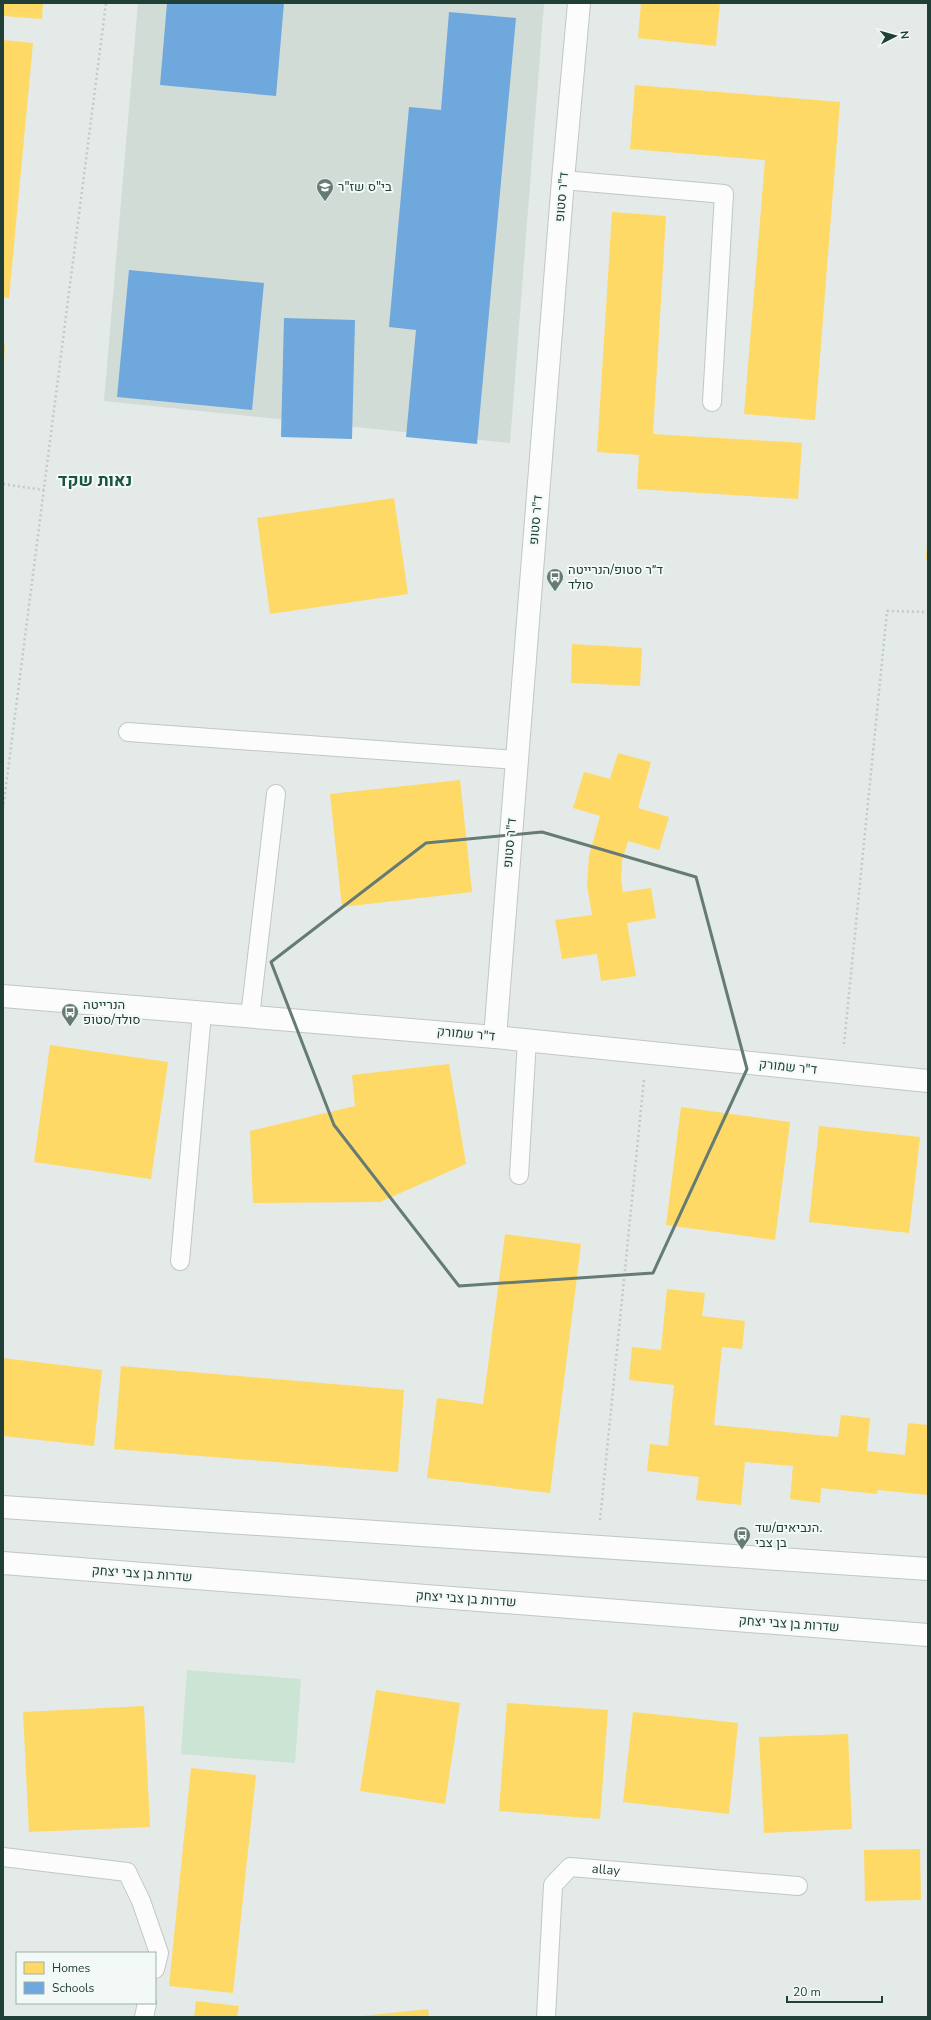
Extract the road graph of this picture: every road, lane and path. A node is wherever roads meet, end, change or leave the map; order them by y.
1 (106, 3) edge
2 (579, 3) edge
3 (563, 180) junction
4 (712, 402) dead end
5 (3, 484) edge
6 (44, 490) junction
7 (928, 612) edge
8 (128, 732) dead end
9 (517, 760) junction
10 (276, 794) dead end
11 (3, 809) edge
12 (3, 996) edge
13 (202, 1013) junction
14 (250, 1017) junction
15 (495, 1037) junction
16 (527, 1040) junction
17 (647, 1052) junction
18 (842, 1072) junction
19 (928, 1081) edge
20 (519, 1175) dead end
21 (180, 1261) dead end
22 (3, 1507) edge
23 (597, 1546) junction
24 (3, 1563) edge
25 (928, 1569) edge
26 (928, 1635) edge
27 (3, 1857) edge
28 (798, 1886) dead end
29 (156, 1964) edge
30 (148, 2004) edge
31 (144, 2017) edge
32 (546, 2017) edge

1 - 6 path
2 - 3 street, ד"ר סטופ
3 - 4 lane
3 - 9 street, ד"ר סטופ
5 - 6 path
6 - 11 path
7 - 18 path
8 - 9 lane
9 - 15 street, ד"ר סטופ
10 - 14 lane
12 - 13 street, ד"ר שמורק
13 - 14 street, ד"ר שמורק
13 - 21 lane
14 - 15 street, ד"ר שמורק
15 - 16 street, ד"ר שמורק
16 - 17 street, ד"ר שמורק
16 - 20 lane
17 - 18 street, ד"ר שמורק
17 - 23 path
18 - 19 street, ד"ר שמורק
22 - 23 street
23 - 25 street
24 - 26 street, שדרות בן צבי יצחק
27 - 29 lane
28 - 32 lane, allay
30 - 31 lane

